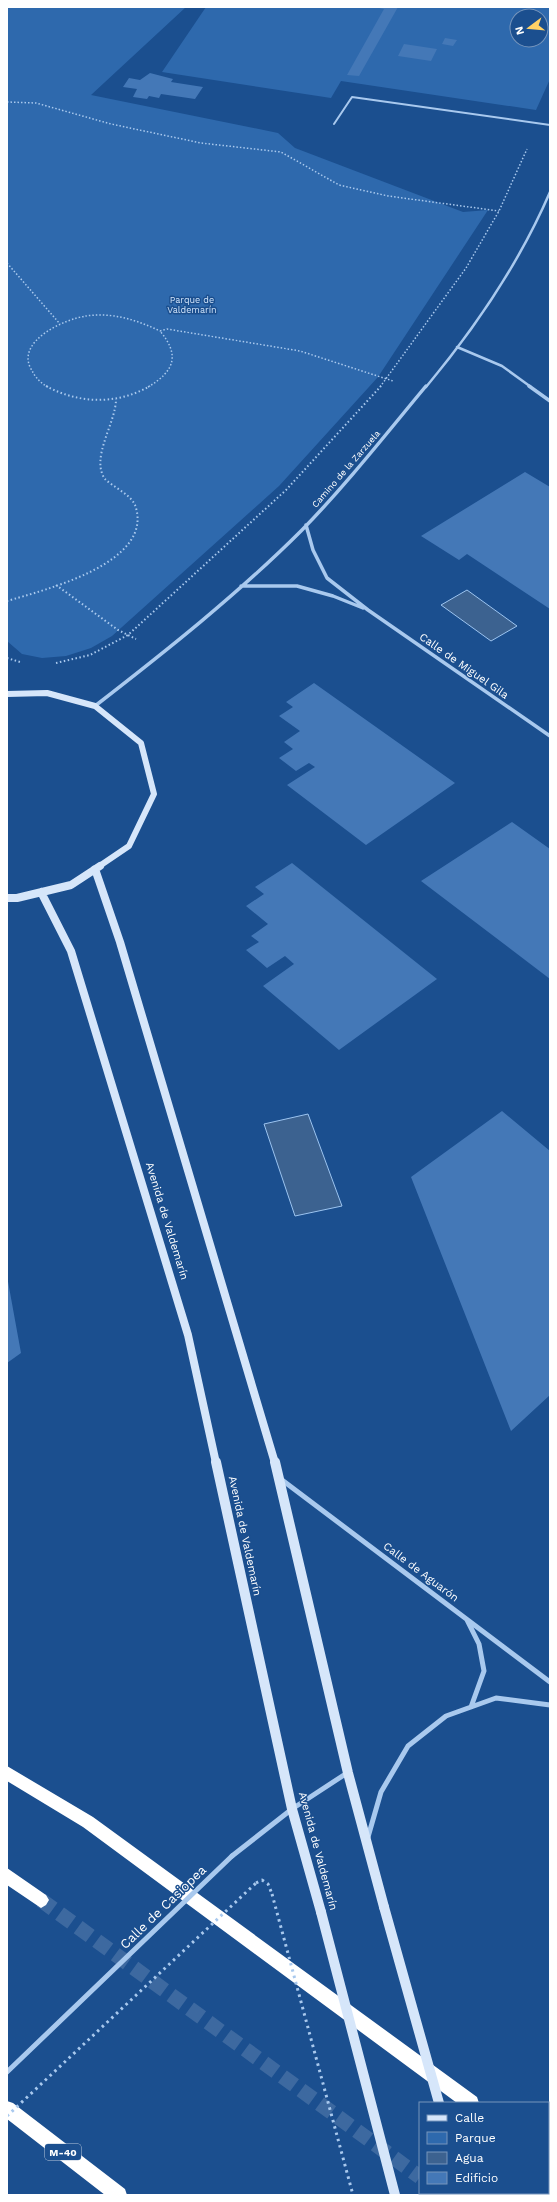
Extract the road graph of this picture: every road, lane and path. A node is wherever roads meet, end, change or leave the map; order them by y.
1 (7, 102) edge
2 (538, 123) junction
3 (334, 124) dead end
4 (550, 125) edge
5 (550, 192) edge
6 (500, 211) junction
7 (7, 263) edge
8 (60, 324) junction
9 (160, 331) junction
10 (457, 347) junction
11 (388, 379) junction
12 (424, 389) junction
13 (116, 399) junction
14 (550, 401) edge
15 (306, 525) junction
16 (55, 585) junction
17 (241, 586) junction
18 (7, 601) edge
19 (368, 610) junction
20 (128, 635) junction
21 (166, 652) junction
22 (7, 658) edge
23 (24, 664) dead end
24 (51, 664) dead end
25 (7, 694) edge
26 (95, 706) junction
27 (550, 736) edge
28 (95, 868) junction
29 (41, 892) junction
30 (7, 898) edge
31 (280, 1479) junction
32 (467, 1619) junction
33 (550, 1682) edge
34 (550, 1705) edge
35 (471, 1706) junction
36 (7, 1773) edge
37 (348, 1773) junction
38 (292, 1809) junction
39 (366, 1843) junction
40 (7, 1876) edge
41 (41, 1900) tunnel mouth
42 (7, 2072) edge
43 (439, 2102) edge
44 (470, 2102) edge
45 (7, 2109) edge
46 (7, 2116) edge
47 (119, 2195) edge
48 (353, 2195) edge
49 (395, 2195) edge

1 - 6 path
2 - 3 lane
2 - 4 lane
2 - 6 path
5 - 10 street, Camino de la Zarzuela
6 - 11 path
7 - 8 path
8 - 9 path
8 - 13 path
9 - 11 path
9 - 13 path
10 - 12 street, Camino de la Zarzuela
10 - 14 street
11 - 12 path
11 - 20 path
12 - 15 street, Camino de la Zarzuela
13 - 16 path
15 - 17 street, Camino de la Zarzuela
15 - 19 street, Calle de Miguel Gila
16 - 18 path
16 - 20 path
17 - 19 street, Calle de Miguel Gila
17 - 21 street, Camino de la Zarzuela
19 - 27 street, Calle de Miguel Gila
20 - 21 path
20 - 24 path
21 - 26 street, Camino de la Zarzuela
22 - 23 path
25 - 26 street
26 - 28 street
28 - 29 street
28 - 31 street
29 - 30 street
29 - 38 street, Avenida de Valdemarín
31 - 32 street, Calle de Aguarón
31 - 37 street
32 - 33 street, Calle de Aguarón
32 - 35 street
34 - 35 street
35 - 39 street
36 - 44 highway
37 - 38 street, Calle de Casiopea
37 - 39 street
38 - 42 street, Calle de Casiopea, bridge
38 - 49 street, Avenida de Valdemarín, bridge
39 - 43 street, bridge
40 - 41 highway
45 - 47 highway, M-40
46 - 48 path, bridge

